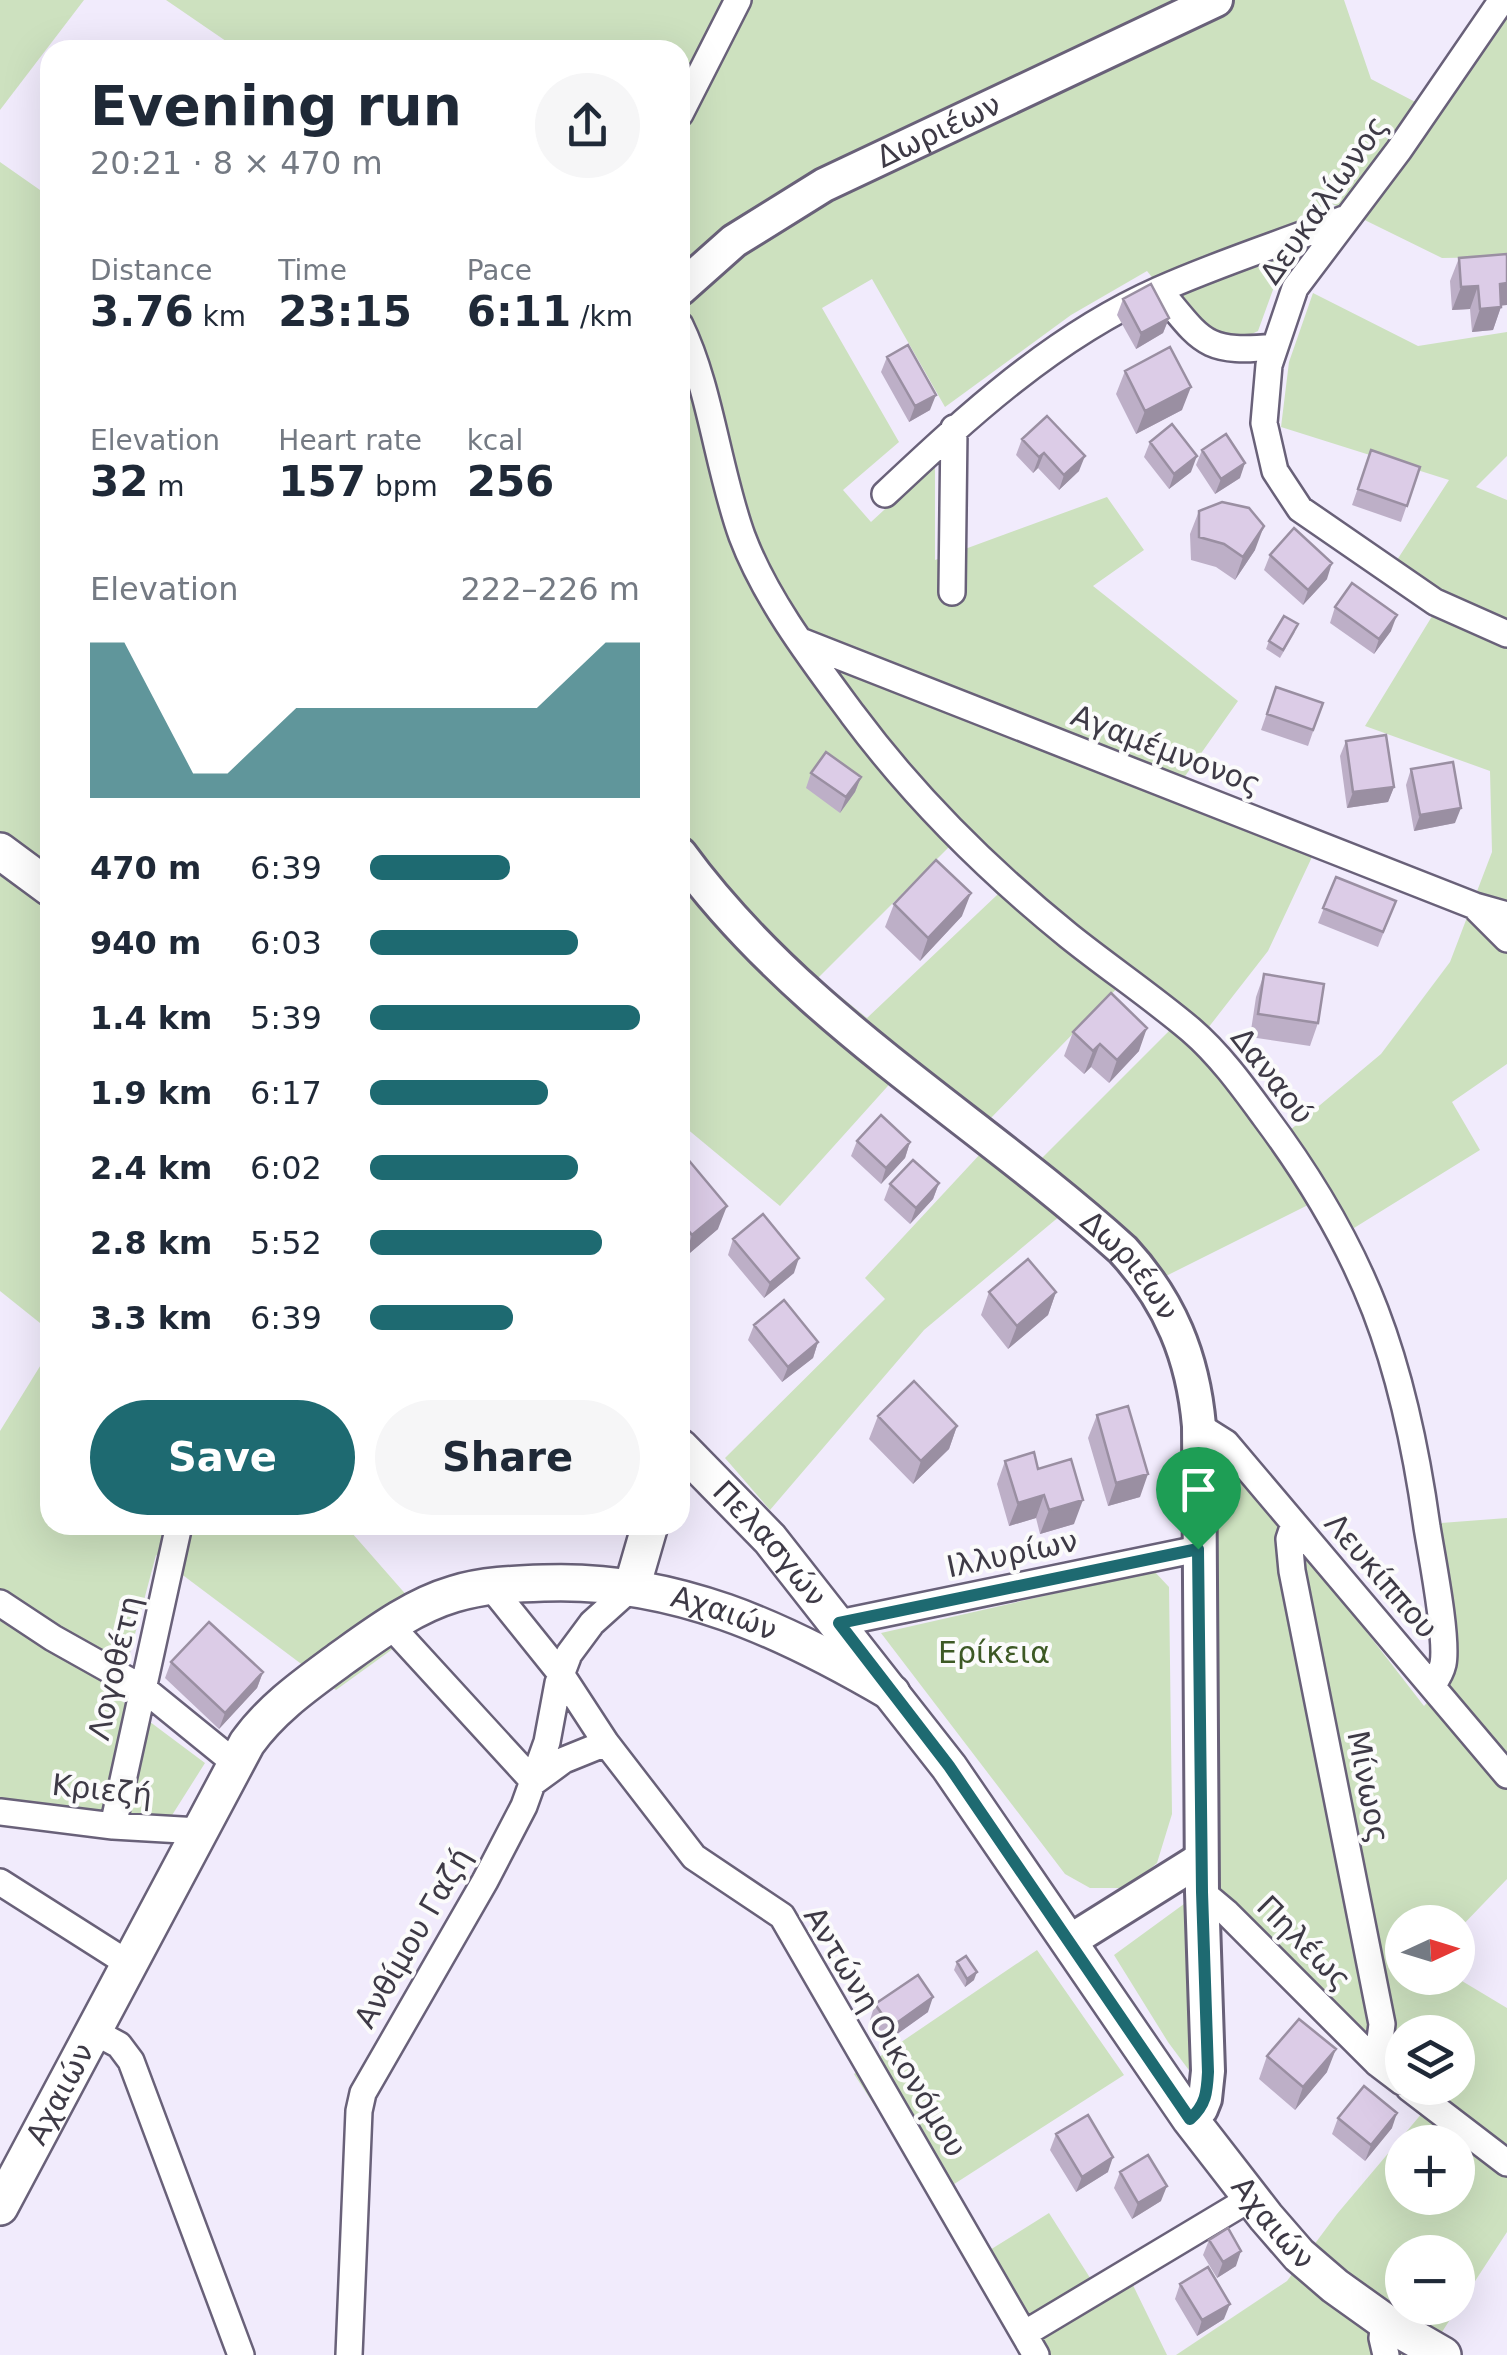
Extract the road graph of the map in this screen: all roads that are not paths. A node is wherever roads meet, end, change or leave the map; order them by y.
1 (738, 0) edge
2 (1216, 0) edge
3 (1502, 0) edge
4 (690, 94) edge
5 (1349, 218) junction
6 (690, 280) edge
7 (1158, 290) junction
8 (1274, 347) junction
9 (690, 360) edge
10 (954, 428) junction
11 (885, 494) dead end
12 (952, 592) dead end
13 (1507, 634) edge
14 (802, 642) junction
15 (0, 851) edge
16 (690, 867) edge
17 (40, 881) edge
18 (1475, 906) junction
19 (1507, 915) edge
20 (1507, 939) edge
21 (1199, 1426) junction
22 (690, 1457) edge
23 (1294, 1524) junction
24 (178, 1535) edge
25 (647, 1535) edge
26 (1198, 1549) junction
27 (491, 1586) junction
28 (632, 1588) junction
29 (0, 1603) edge
30 (839, 1623) junction
31 (390, 1626) junction
32 (560, 1674) junction
33 (1432, 1686) junction
34 (144, 1689) junction
35 (892, 1693) junction
36 (606, 1743) junction
37 (235, 1763) junction
38 (1507, 1775) edge
39 (534, 1782) junction
40 (0, 1812) edge
41 (113, 1826) junction
42 (199, 1831) junction
43 (1202, 1859) junction
44 (0, 1882) edge
45 (1202, 1892) junction
46 (1070, 1941) junction
47 (129, 1964) junction
48 (94, 2031) junction
49 (1378, 2063) junction
50 (1385, 2069) edge
51 (1431, 2105) edge
52 (1190, 2119) junction
53 (1507, 2163) edge
54 (1251, 2198) junction
55 (0, 2207) edge
56 (1385, 2338) edge
57 (1030, 2345) edge
58 (242, 2355) edge
59 (348, 2355) edge
60 (1443, 2355) edge

1 - 4 street
2 - 6 street, Δωριέων
3 - 5 street, Δευκαλίωνος
5 - 7 street
5 - 8 street, Δευκαλίωνος
7 - 8 street
7 - 10 street
8 - 13 street, Δευκαλίωνος
9 - 14 street, Δαναού
10 - 11 street
10 - 12 street
14 - 18 street, Αγαμέμνονος
14 - 33 street, Δαναού
15 - 17 main road
16 - 21 street, Δωριέων
18 - 19 street, Αγαμέμνονος
18 - 20 street
21 - 23 street, Λευκίππου
21 - 26 street, Δωριέων
22 - 30 main road, Πελασγών
23 - 33 street, Λευκίππου
23 - 49 street, Μίνωος
24 - 34 street, Λογοθέτη
25 - 28 main road
26 - 30 street, Ιλλυρίων
26 - 43 street, Δωριέων
27 - 28 main road, Αχαιών
27 - 31 main road, Αχαιών
27 - 32 street, Αντώνη Οικονόμου
28 - 32 street, Ανθίμου Γαζή
28 - 35 main road, Αχαιών
29 - 34 street
30 - 35 main road, Πελασγών
31 - 37 main road, Αχαιών
31 - 39 street
32 - 36 street, Αντώνη Οικονόμου
32 - 39 street, Ανθίμου Γαζή
33 - 38 street, Λευκίππου
34 - 37 street
34 - 41 street, Λογοθέτη
35 - 46 main road, Αχαιών
36 - 39 street
36 - 57 street, Αντώνη Οικονόμου
37 - 42 main road, Αχαιών
39 - 59 street, Ανθίμου Γαζή
40 - 41 street, Κριεζή
41 - 42 street, Κριεζή
42 - 47 main road, Αχαιών
43 - 45 street, Δωριέων
43 - 46 street
44 - 47 street
45 - 49 street, Πηλέως
45 - 52 street, Δωριέων
46 - 52 main road, Αχαιών
47 - 48 main road, Αχαιών
48 - 55 main road, Αχαιών
48 - 58 street
49 - 50 street, Πηλέως
51 - 53 street
52 - 54 main road, Αχαιών
54 - 56 main road, Αχαιών
54 - 57 street
56 - 60 main road, Αχαιών

